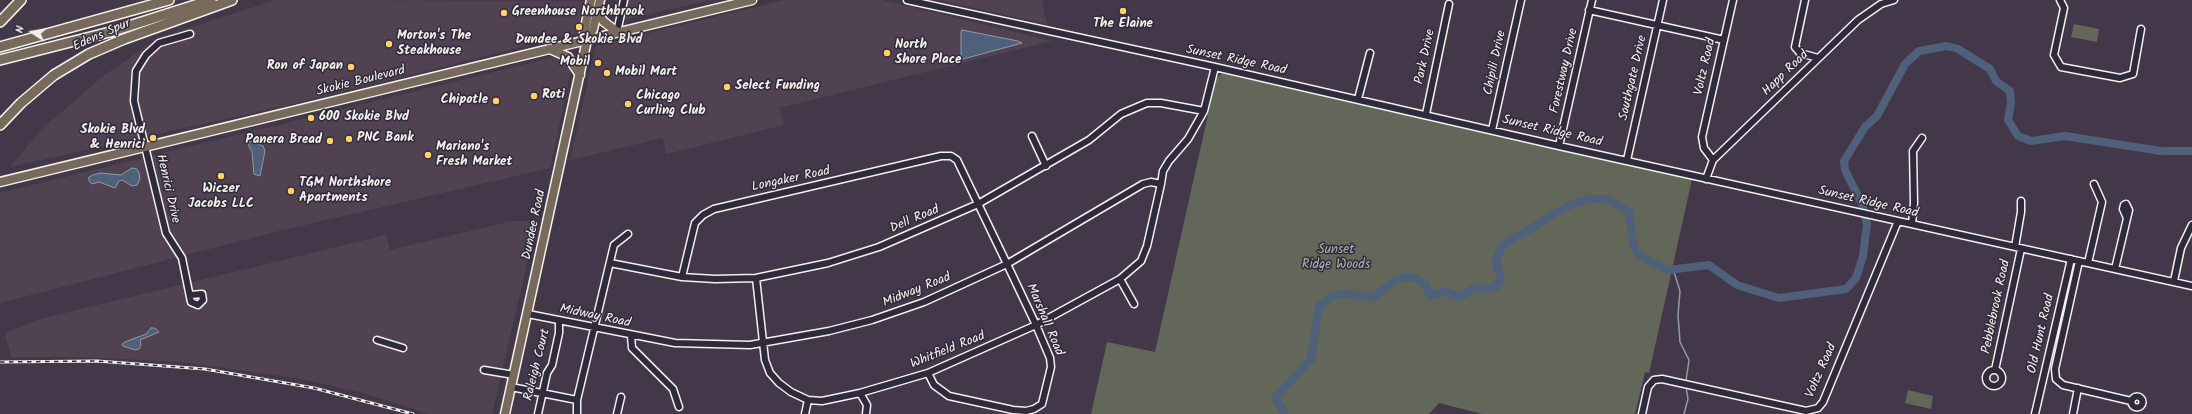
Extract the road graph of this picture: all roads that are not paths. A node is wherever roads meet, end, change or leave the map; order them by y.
1 (21, 0) edge
2 (169, 0) edge
3 (211, 0) edge
4 (232, 0) edge
5 (591, 0) edge
6 (624, 0) edge
7 (752, 0) edge
8 (907, 0) edge
9 (1521, 0) edge
10 (1592, 0) edge
11 (1663, 0) edge
12 (1733, 0) edge
13 (1805, 0) edge
14 (1894, 0) edge
15 (2060, 0) edge
16 (1881, 2) edge
17 (599, 4) edge
18 (1449, 4) dead end
19 (1589, 10) junction
20 (0, 22) edge
21 (1657, 25) junction
22 (2141, 29) dead end
23 (617, 32) junction
24 (190, 34) dead end
25 (587, 40) junction
26 (1724, 40) junction
27 (0, 47) edge
28 (550, 49) junction
29 (1370, 53) dead end
30 (1818, 58) junction
31 (0, 60) edge
32 (1215, 67) junction
33 (580, 75) junction
34 (1358, 99) junction
35 (1204, 111) junction
36 (1426, 114) junction
37 (0, 125) edge
38 (1492, 130) junction
39 (1032, 136) dead end
40 (1922, 138) dead end
41 (1559, 146) junction
42 (145, 147) junction
43 (951, 156) joint
44 (1627, 160) junction
45 (1714, 160) junction
46 (1046, 166) junction
47 (1706, 179) junction
48 (0, 182) edge
49 (1161, 184) junction
50 (2094, 184) dead end
51 (2021, 200) dead end
52 (978, 204) junction
53 (2127, 218) dead end
54 (1898, 220) junction
55 (1912, 224) junction
56 (2192, 225) edge
57 (628, 234) dead end
58 (2018, 248) junction
59 (2071, 260) junction
60 (2079, 261) junction
61 (610, 263) junction
62 (2088, 263) junction
63 (1007, 264) junction
64 (2115, 269) junction
65 (682, 277) junction
66 (756, 278) junction
67 (1120, 279) junction
68 (2174, 281) junction
69 (2192, 286) edge
70 (190, 295) dead end
71 (1134, 304) dead end
72 (528, 314) junction
73 (559, 321) junction
74 (1036, 325) junction
75 (595, 328) junction
76 (631, 336) junction
77 (377, 340) dead end
78 (762, 343) junction
79 (403, 348) dead end
80 (484, 370) dead end
81 (1995, 370) dead end
82 (928, 373) junction
83 (514, 375) junction
84 (511, 387) junction
85 (2078, 388) junction
86 (542, 393) junction
87 (860, 393) junction
88 (621, 397) dead end
89 (577, 400) junction
90 (808, 400) junction
91 (2131, 402) dead end
92 (679, 407) dead end
93 (1801, 412) edge
94 (1816, 412) edge
95 (505, 414) edge
96 (538, 414) edge
97 (577, 414) edge
98 (617, 414) edge
99 (805, 414) edge
100 (866, 414) edge
101 (1642, 414) edge
102 (2035, 414) edge
103 (2073, 414) edge

1 - 20 highway
2 - 27 highway
3 - 31 highway
4 - 37 highway, Edens Spur
5 - 25 main road, Dundee Road
6 - 23 street
7 - 23 main road, Skokie Boulevard
8 - 32 street, Sunset Ridge Road
9 - 38 street, Chipili Drive
10 - 19 street, Forestway Drive
11 - 21 street, Southgate Drive
12 - 26 street, Voltz Road
13 - 30 street
14 - 16 street, Happ Road
15 - 22 street
16 - 30 street, Happ Road
17 - 23 main road
17 - 25 main road, Dundee Road
18 - 36 street, Park Drive
19 - 21 street
19 - 41 street, Forestway Drive
21 - 26 street
21 - 44 street, Southgate Drive
23 - 25 main road, Skokie Boulevard
24 - 42 street, Henrici Drive
25 - 28 main road, Skokie Boulevard
25 - 33 main road, Dundee Road
26 - 45 street, Voltz Road
28 - 33 main road
28 - 42 main road, Skokie Boulevard
29 - 34 street
30 - 45 street, Happ Road
32 - 34 street, Sunset Ridge Road
32 - 35 street
33 - 72 main road, Dundee Road
34 - 36 street, Sunset Ridge Road
35 - 46 street, Dell Road
35 - 49 street
36 - 38 street, Sunset Ridge Road
38 - 41 street, Sunset Ridge Road
39 - 46 street
40 - 55 street
41 - 44 street, Sunset Ridge Road
42 - 48 main road, Skokie Boulevard
42 - 70 street, Henrici Drive
43 - 52 street, Marshall Road
43 - 65 street, Longaker Road
44 - 47 street, Sunset Ridge Road
45 - 47 street, Happ Road
46 - 52 street, Dell Road
47 - 54 street, Sunset Ridge Road
49 - 63 street, Midway Road
49 - 67 street, Whitfield Road
50 - 62 street
51 - 58 street, Pebblebrook Road
52 - 63 street, Marshall Road
52 - 66 street, Dell Road
53 - 64 street
54 - 55 street, Sunset Ridge Road
54 - 94 street, Voltz Road
55 - 58 street, Sunset Ridge Road
56 - 68 street
57 - 61 street
58 - 59 street, Sunset Ridge Road
58 - 81 street, Pebblebrook Road
59 - 60 street, Sunset Ridge Road
59 - 102 street, Old Hunt Road
60 - 62 street, Sunset Ridge Road
60 - 85 street, Old Hunt Road
61 - 65 street, Dell Road
61 - 75 street
62 - 64 street, Sunset Ridge Road
63 - 74 street, Marshall Road
63 - 78 street, Midway Road
64 - 68 street, Sunset Ridge Road
65 - 66 street, Dell Road
66 - 78 street, Whitfield Road
67 - 71 street
67 - 74 street, Whitfield Road
68 - 69 street, Sunset Ridge Road
72 - 73 street, Midway Road
72 - 83 main road, Dundee Road
73 - 75 street, Midway Road
73 - 86 street, Raleigh Court
74 - 82 street, Whitfield Road
74 - 82 street, Marshall Road
75 - 76 street, Midway Road
75 - 89 street
76 - 78 street, Midway Road
76 - 92 street
77 - 79 street
78 - 90 street, Whitfield Road
80 - 83 street
82 - 87 street, Whitfield Road
83 - 84 main road, Dundee Road
84 - 86 street
84 - 95 main road, Dundee Road
85 - 91 street
85 - 103 street
86 - 89 street
86 - 96 street, Raleigh Court
87 - 90 street, Whitfield Road
87 - 100 street
88 - 98 street
89 - 97 street
90 - 99 street
93 - 94 street, Voltz Road
93 - 101 street, Voltz Road

